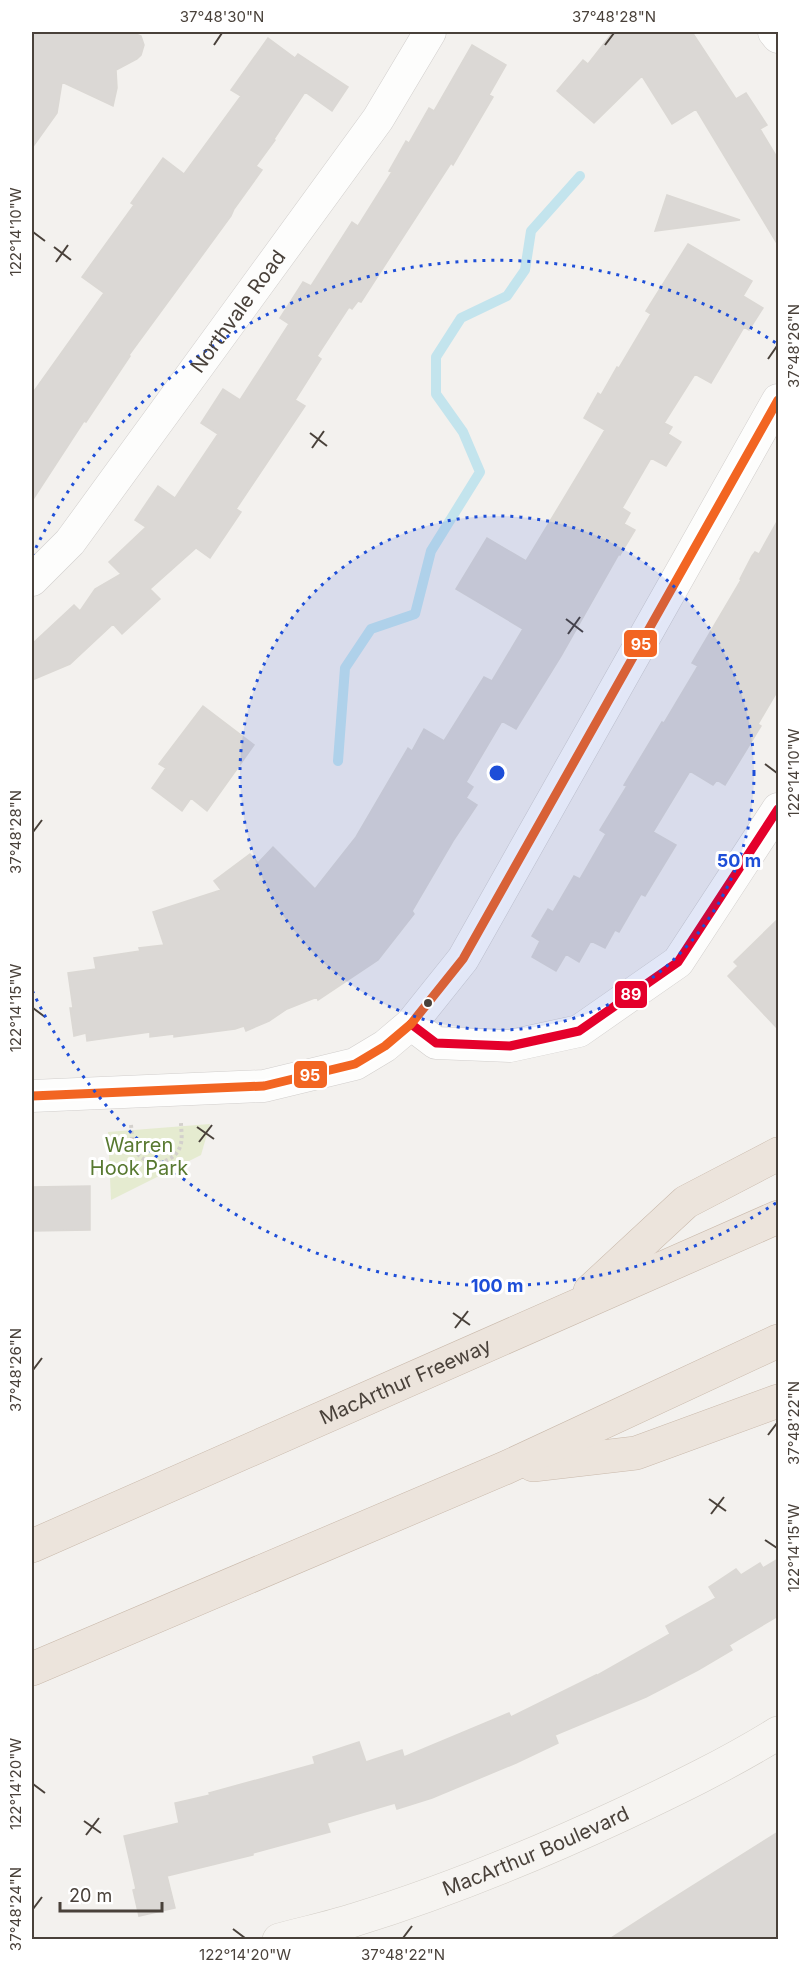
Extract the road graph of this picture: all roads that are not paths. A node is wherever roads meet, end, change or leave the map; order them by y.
1 (430, 32) edge
2 (774, 32) edge
3 (778, 37) edge
4 (778, 400) edge
5 (32, 580) edge
6 (778, 809) edge
7 (411, 1024) junction
8 (32, 1096) edge
9 (778, 1154) edge
10 (778, 1217) edge
11 (571, 1309) junction
12 (778, 1341) edge
13 (778, 1401) edge
14 (504, 1468) junction
15 (32, 1546) edge
16 (32, 1669) edge
17 (778, 1733) edge
18 (293, 1938) edge

1 - 5 street, Northvale Road
2 - 3 street
4 - 7 street
6 - 7 street
7 - 8 street
9 - 11 highway
10 - 11 highway, MacArthur Freeway
11 - 15 highway, MacArthur Freeway
12 - 14 highway
13 - 14 highway
14 - 16 highway
17 - 18 main road, MacArthur Boulevard

